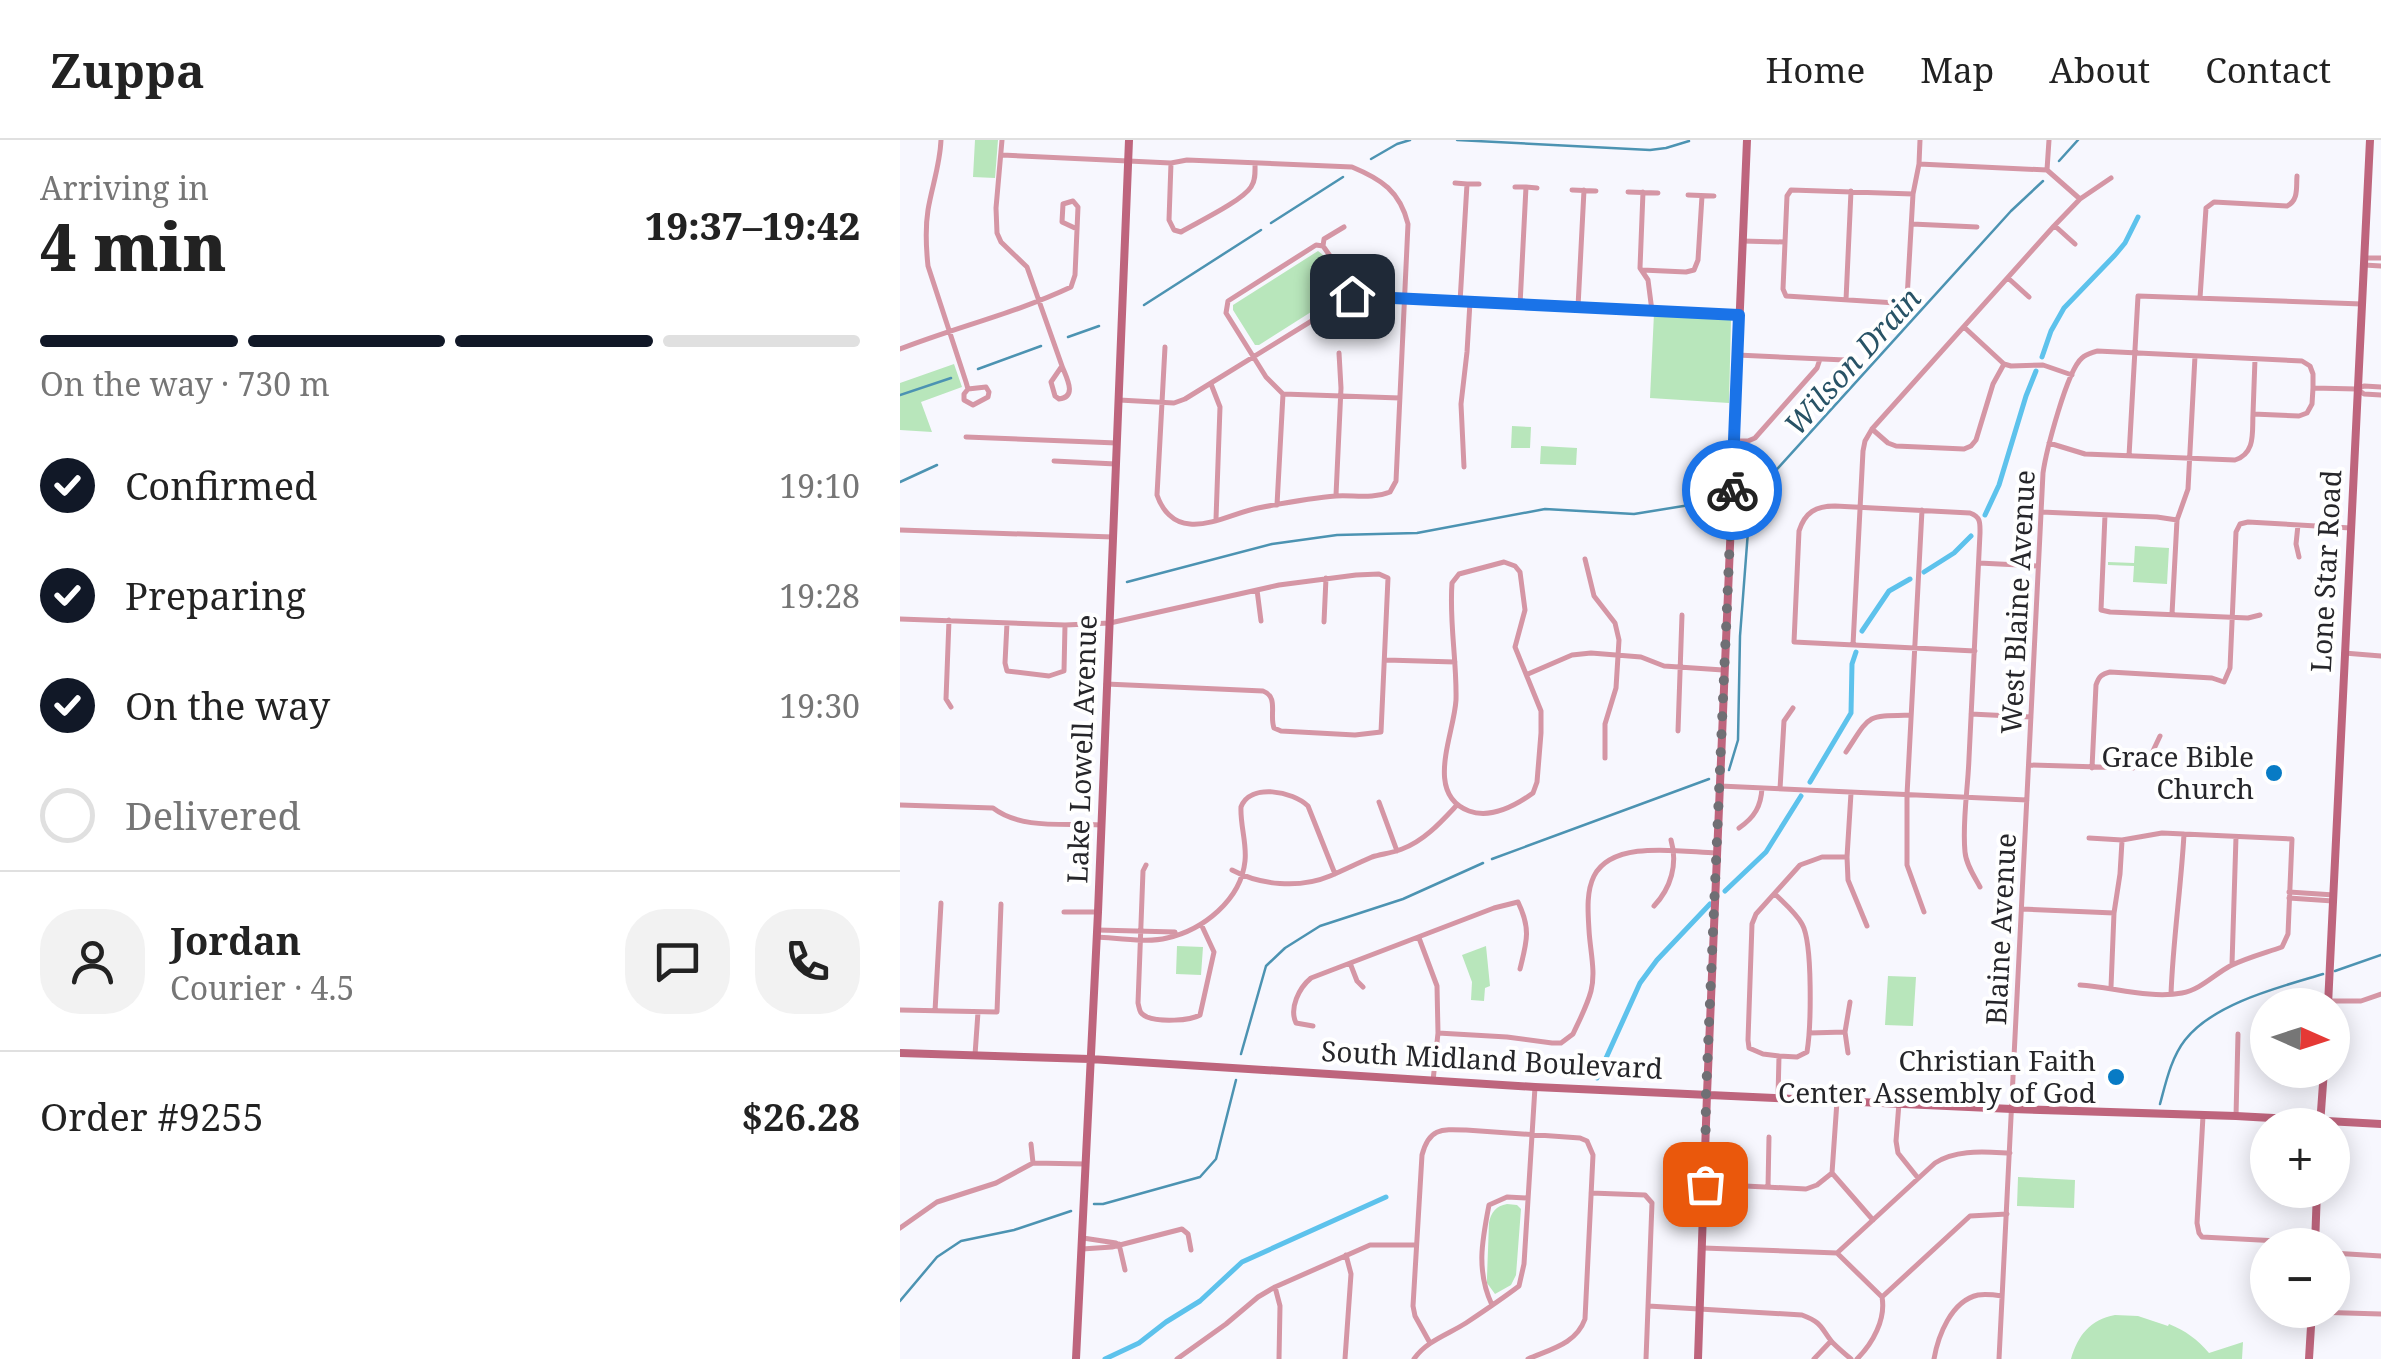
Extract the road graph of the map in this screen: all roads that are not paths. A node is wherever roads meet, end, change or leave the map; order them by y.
1 (941, 140) edge
2 (1002, 140) edge
3 (1129, 140) edge
4 (1746, 140) edge
5 (1920, 140) edge
6 (2049, 140) edge
7 (2370, 140) edge
8 (1002, 155) junction
9 (1128, 161) junction
10 (1256, 163) junction
11 (1171, 164) junction
12 (1919, 164) junction
13 (2047, 170) junction
14 (2297, 176) dead end
15 (2111, 178) dead end
16 (1456, 183) dead end
17 (1467, 184) junction
18 (1479, 184) dead end
19 (1514, 187) dead end
20 (1526, 187) junction
21 (1536, 188) dead end
22 (1572, 190) dead end
23 (1584, 190) junction
24 (1596, 191) dead end
25 (1851, 191) junction
26 (1628, 192) dead end
27 (1643, 192) junction
28 (1658, 192) dead end
29 (1405, 194) dead end
30 (1913, 194) junction
31 (1688, 195) dead end
32 (1702, 196) junction
33 (1714, 196) dead end
34 (2080, 199) junction
35 (1398, 200) junction
36 (1912, 224) junction
37 (2054, 226) junction
38 (1344, 227) dead end
39 (1977, 227) dead end
40 (1076, 229) junction
41 (1742, 240) junction
42 (1785, 242) junction
43 (2075, 244) dead end
44 (1323, 246) junction
45 (2365, 261) junction
46 (2381, 262) edge
47 (1642, 270) junction
48 (2008, 278) junction
49 (1352, 296) junction
50 (2029, 296) dead end
51 (2200, 298) junction
52 (1404, 299) junction
53 (1039, 300) junction
54 (1846, 300) junction
55 (1460, 302) junction
56 (1470, 302) junction
57 (2362, 304) junction
58 (1520, 305) junction
59 (1578, 307) junction
60 (1652, 310) junction
61 (1739, 315) junction
62 (1964, 328) junction
63 (949, 331) junction
64 (1165, 346) dead end
65 (900, 350) edge
66 (1339, 353) dead end
67 (2134, 353) junction
68 (1737, 354) junction
69 (2195, 356) junction
70 (1254, 358) junction
71 (1820, 359) junction
72 (2256, 359) junction
73 (1845, 360) dead end
74 (2004, 364) junction
75 (1062, 366) junction
76 (2072, 375) junction
77 (1211, 384) junction
78 (2381, 387) edge
79 (2313, 388) junction
80 (968, 389) junction
81 (2357, 390) junction
82 (1283, 394) junction
83 (2381, 395) edge
84 (1341, 396) junction
85 (1400, 398) junction
86 (1119, 400) junction
87 (1162, 402) junction
88 (2253, 414) junction
89 (1872, 429) junction
90 (966, 437) dead end
91 (1734, 441) junction
92 (2049, 442) junction
93 (1117, 443) junction
94 (2130, 456) junction
95 (2190, 459) junction
96 (1054, 460) dead end
97 (1116, 464) junction
98 (1464, 467) dead end
99 (1336, 496) junction
100 (1277, 505) junction
101 (1860, 507) junction
102 (1922, 510) junction
103 (2040, 512) junction
104 (2105, 515) junction
105 (1216, 519) junction
106 (2177, 520) junction
107 (2298, 525) junction
108 (2350, 528) junction
109 (900, 530) edge
110 (1114, 537) junction
111 (2300, 556) dead end
112 (1585, 559) dead end
113 (1978, 563) junction
114 (2038, 566) junction
115 (1326, 578) junction
116 (1256, 590) junction
117 (1682, 614) dead end
118 (2172, 614) junction
119 (2260, 615) dead end
120 (2230, 617) junction
121 (900, 618) edge
122 (949, 620) junction
123 (1261, 621) dead end
124 (1007, 622) junction
125 (1324, 622) dead end
126 (1110, 624) junction
127 (1065, 625) junction
128 (1853, 645) junction
129 (1914, 648) junction
130 (1975, 651) junction
131 (1619, 654) junction
132 (2344, 654) junction
133 (2381, 656) edge
134 (1386, 660) junction
135 (1455, 662) junction
136 (1680, 667) junction
137 (1724, 670) junction
138 (1528, 674) junction
139 (1106, 684) junction
140 (951, 707) dead end
141 (1793, 708) dead end
142 (1971, 714) junction
143 (1911, 716) junction
144 (2031, 717) junction
145 (1678, 731) dead end
146 (2160, 736) dead end
147 (1846, 752) dead end
148 (1605, 758) dead end
149 (2029, 765) junction
150 (2092, 768) junction
151 (1719, 786) junction
152 (1762, 788) junction
153 (1780, 789) junction
154 (1852, 793) junction
155 (1907, 795) junction
156 (1968, 798) junction
157 (2027, 800) junction
158 (1379, 802) dead end
159 (900, 805) edge
160 (1456, 806) junction
161 (1100, 825) junction
162 (1740, 828) dead end
163 (2184, 834) junction
164 (2236, 837) junction
165 (2088, 838) dead end
166 (1671, 840) dead end
167 (2122, 840) junction
168 (1674, 850) junction
169 (1397, 851) junction
170 (1716, 853) junction
171 (1846, 857) junction
172 (1146, 865) dead end
173 (1232, 870) dead end
174 (1335, 874) junction
175 (1242, 875) junction
176 (1980, 887) dead end
177 (1775, 894) junction
178 (2289, 895) junction
179 (2334, 898) junction
180 (941, 903) dead end
181 (1001, 904) dead end
182 (1654, 906) dead end
183 (2022, 908) junction
184 (1064, 912) dead end
185 (1098, 912) junction
186 (1924, 912) dead end
187 (2114, 913) junction
188 (1200, 924) junction
189 (1867, 926) dead end
190 (1097, 934) junction
191 (1141, 935) junction
192 (1418, 936) junction
193 (1350, 963) junction
194 (2232, 965) junction
195 (1520, 968) dead end
196 (2080, 985) dead end
197 (2111, 987) junction
198 (1363, 988) dead end
199 (2329, 988) edge
200 (2171, 994) junction
201 (2381, 994) edge
202 (1850, 1002) dead end
203 (2350, 1002) edge
204 (900, 1010) edge
205 (935, 1011) junction
206 (978, 1012) junction
207 (1312, 1026) dead end
208 (1845, 1032) junction
209 (1438, 1033) junction
210 (1809, 1033) junction
211 (2238, 1034) dead end
212 (900, 1052) edge
213 (1848, 1052) dead end
214 (976, 1055) junction
215 (1780, 1056) junction
216 (1090, 1060) junction
217 (1433, 1081) junction
218 (1535, 1087) junction
219 (1706, 1094) junction
220 (1778, 1097) junction
221 (1837, 1101) junction
222 (1899, 1103) junction
223 (2012, 1109) junction
224 (2203, 1116) junction
225 (2236, 1116) junction
226 (2250, 1117) edge
227 (2350, 1123) edge
228 (2381, 1124) edge
229 (1532, 1134) junction
230 (1769, 1136) dead end
231 (1030, 1144) dead end
232 (2010, 1153) junction
233 (1033, 1163) junction
234 (1086, 1164) junction
235 (1832, 1173) junction
236 (1918, 1178) junction
237 (1705, 1184) junction
238 (1768, 1187) junction
239 (1591, 1192) junction
240 (1527, 1198) junction
241 (2006, 1214) junction
242 (1873, 1220) junction
243 (900, 1228) edge
244 (1083, 1238) junction
245 (2250, 1240) edge
246 (1118, 1244) junction
247 (1416, 1246) junction
248 (1703, 1248) junction
249 (1082, 1249) junction
250 (1191, 1250) dead end
251 (1837, 1253) junction
252 (2350, 1254) edge
253 (1346, 1255) junction
254 (2381, 1256) edge
255 (1125, 1270) dead end
256 (1275, 1287) junction
257 (2002, 1296) junction
258 (1882, 1297) junction
259 (1492, 1306) junction
260 (1648, 1306) junction
261 (1700, 1309) junction
262 (2350, 1313) edge
263 (2381, 1314) edge
264 (2311, 1328) edge
265 (1831, 1341) junction
266 (1430, 1343) junction
267 (1076, 1359) edge
268 (1177, 1359) edge
269 (1279, 1359) edge
270 (1345, 1359) edge
271 (1414, 1359) edge
272 (1528, 1359) edge
273 (1646, 1359) edge
274 (1698, 1359) edge
275 (1814, 1359) edge
276 (1854, 1359) edge
277 (1934, 1359) edge
278 (1999, 1359) edge
279 (2310, 1359) edge

1 - 63 street
2 - 8 street
3 - 9 main road, Lake Lowell Avenue
4 - 41 main road
5 - 12 street
6 - 13 street
7 - 45 main road, Lone Star Road
8 - 9 street
8 - 53 street
9 - 11 street
9 - 86 main road, Lake Lowell Avenue
10 - 11 street
10 - 11 street
10 - 35 street
12 - 13 street
12 - 30 street
13 - 34 street
14 - 51 street
15 - 34 street
16 - 17 street
17 - 18 street
17 - 55 street
19 - 20 street
20 - 21 street
20 - 58 street
22 - 23 street
23 - 24 street
23 - 59 street
25 - 30 street
25 - 42 street
25 - 54 street
26 - 27 street
27 - 28 street
27 - 47 street
29 - 35 street
30 - 36 street
31 - 32 street
32 - 33 street
32 - 47 street
34 - 37 street
35 - 52 street
36 - 39 street
36 - 54 street
37 - 43 street
37 - 48 street
38 - 44 street
40 - 40 street
40 - 53 street
41 - 42 street
41 - 61 main road
42 - 54 street
44 - 49 street
44 - 70 street
45 - 46 street
45 - 57 main road, Lone Star Road
47 - 60 street
48 - 50 street
48 - 62 street
49 - 52 street
49 - 70 street
51 - 57 street
51 - 67 street
52 - 55 street
52 - 85 street
53 - 63 street
53 - 75 street
55 - 56 street
56 - 58 street
56 - 98 street
57 - 81 main road, Lone Star Road
58 - 59 street
59 - 60 street
60 - 61 street
61 - 68 main road
62 - 74 street
62 - 89 street
63 - 65 street
63 - 80 street
64 - 87 street
66 - 84 street
67 - 69 street
67 - 76 street, West Blaine Avenue
67 - 94 street
68 - 71 street
68 - 91 main road
69 - 72 street
69 - 95 street
70 - 77 street
70 - 82 street
71 - 73 street
71 - 91 street
72 - 79 street
72 - 88 street
74 - 76 street
74 - 89 street
75 - 75 street
76 - 92 street, West Blaine Avenue
77 - 87 street
77 - 105 street
78 - 81 street
79 - 81 street
79 - 88 street
80 - 80 street
81 - 83 street
81 - 108 main road, Lone Star Road
82 - 84 street
82 - 100 street
84 - 85 street
84 - 99 street
85 - 99 street
86 - 87 street
86 - 93 main road, Lake Lowell Avenue
87 - 105 street
88 - 95 street
89 - 101 street
90 - 93 street
91 - 137 main road
92 - 94 street
92 - 103 street, West Blaine Avenue
93 - 97 main road, Lake Lowell Avenue
94 - 95 street
95 - 106 street
96 - 97 street
97 - 110 main road, Lake Lowell Avenue
99 - 100 street
100 - 105 street
101 - 102 street
101 - 128 street
101 - 128 street
102 - 113 street
102 - 129 street
103 - 104 street
103 - 114 street, West Blaine Avenue
104 - 106 street
104 - 118 street
106 - 118 street
107 - 108 street
107 - 111 street
107 - 120 street
108 - 132 main road, Lone Star Road
109 - 110 street
110 - 126 main road, Lake Lowell Avenue
112 - 131 street
113 - 114 street
113 - 130 street
114 - 144 street, West Blaine Avenue
115 - 116 street
115 - 125 street
115 - 134 street
116 - 123 street
116 - 126 street
117 - 136 street
118 - 120 street
119 - 120 street
120 - 150 street
121 - 122 street
122 - 124 street
122 - 140 street
124 - 127 street
124 - 127 street
126 - 127 street
126 - 139 main road, Lake Lowell Avenue
128 - 129 street
129 - 130 street
129 - 143 street
130 - 142 street
131 - 136 street
131 - 138 street
131 - 148 street
132 - 133 street
132 - 179 main road, Lone Star Road
134 - 135 street
134 - 139 street
135 - 138 street
135 - 160 street
136 - 137 street
136 - 145 street
137 - 151 main road
138 - 160 street
139 - 161 main road, Lake Lowell Avenue
141 - 153 street
142 - 144 street
142 - 156 street
143 - 147 street
143 - 155 street
144 - 149 street, West Blaine Avenue
146 - 150 street
149 - 150 street
149 - 157 street, West Blaine Avenue
151 - 152 street
151 - 170 main road
152 - 153 street
152 - 162 street
153 - 154 street
154 - 155 street
154 - 171 street
155 - 156 street
155 - 186 street
156 - 157 street
156 - 176 street
157 - 183 street, Blaine Avenue
158 - 169 street
159 - 161 street
160 - 169 street
161 - 185 main road, Lake Lowell Avenue
163 - 164 street
163 - 167 street
163 - 200 street
164 - 178 street
164 - 194 street
165 - 167 street
166 - 168 street
167 - 187 street
168 - 170 street
168 - 182 street
168 - 209 street
169 - 174 street
170 - 219 main road
171 - 177 street
171 - 189 street
172 - 191 street
173 - 175 street
174 - 175 street
174 - 175 street
175 - 188 street
177 - 210 street
177 - 215 street
178 - 179 street
178 - 194 street
179 - 199 main road, Lone Star Road
180 - 205 street
181 - 206 street
183 - 187 street
183 - 223 street, Blaine Avenue
184 - 185 street
185 - 190 main road, Lake Lowell Avenue
187 - 197 street
188 - 191 street
188 - 191 street
190 - 191 street
190 - 216 main road, Lake Lowell Avenue
192 - 193 street
192 - 195 street
192 - 209 street
193 - 198 street
193 - 207 street
194 - 200 street
196 - 197 street
197 - 200 street
201 - 203 street
202 - 208 street
204 - 205 street
205 - 206 street
206 - 214 street
208 - 210 street
208 - 213 street
209 - 217 street
210 - 215 street
211 - 225 street
212 - 214 main road, South Midland Boulevard
214 - 216 main road, South Midland Boulevard
215 - 220 street
216 - 217 main road, South Midland Boulevard
216 - 234 main road, Lake Lowell Avenue
217 - 218 main road, South Midland Boulevard
218 - 219 main road, South Midland Boulevard
218 - 229 street
219 - 220 main road, South Midland Boulevard
219 - 237 main road
220 - 221 main road, South Midland Boulevard
221 - 222 main road, South Midland Boulevard
221 - 235 street
222 - 223 main road, South Midland Boulevard
222 - 236 street
223 - 224 main road, South Midland Boulevard
223 - 232 street, Blaine Avenue
224 - 225 main road, South Midland Boulevard
224 - 245 street
225 - 226 main road, South Midland Boulevard
227 - 228 main road, South Midland Boulevard
229 - 239 street
229 - 240 street
229 - 247 street
230 - 238 street
231 - 233 street
232 - 236 street
232 - 241 street, Blaine Avenue
233 - 234 street
233 - 243 street
234 - 244 main road, Lake Lowell Avenue
235 - 238 street
235 - 242 street
236 - 242 street
237 - 238 street
237 - 248 main road
239 - 260 street
239 - 272 street
240 - 259 street
240 - 259 street
241 - 257 street, Blaine Avenue
241 - 258 street
242 - 251 street
244 - 246 street
244 - 249 main road, Lake Lowell Avenue
246 - 249 street
246 - 250 street
246 - 255 street
247 - 253 street
247 - 266 street
248 - 251 street
248 - 261 main road
249 - 267 main road, Lake Lowell Avenue
251 - 258 street
252 - 254 street
253 - 256 street
253 - 270 street
256 - 268 street
256 - 269 street
257 - 277 street
257 - 278 street, Blaine Avenue
258 - 276 street
259 - 266 street
260 - 261 street
260 - 273 street
261 - 265 street
261 - 274 main road
262 - 263 street
264 - 279 main road
265 - 275 street
265 - 276 street
266 - 271 street

